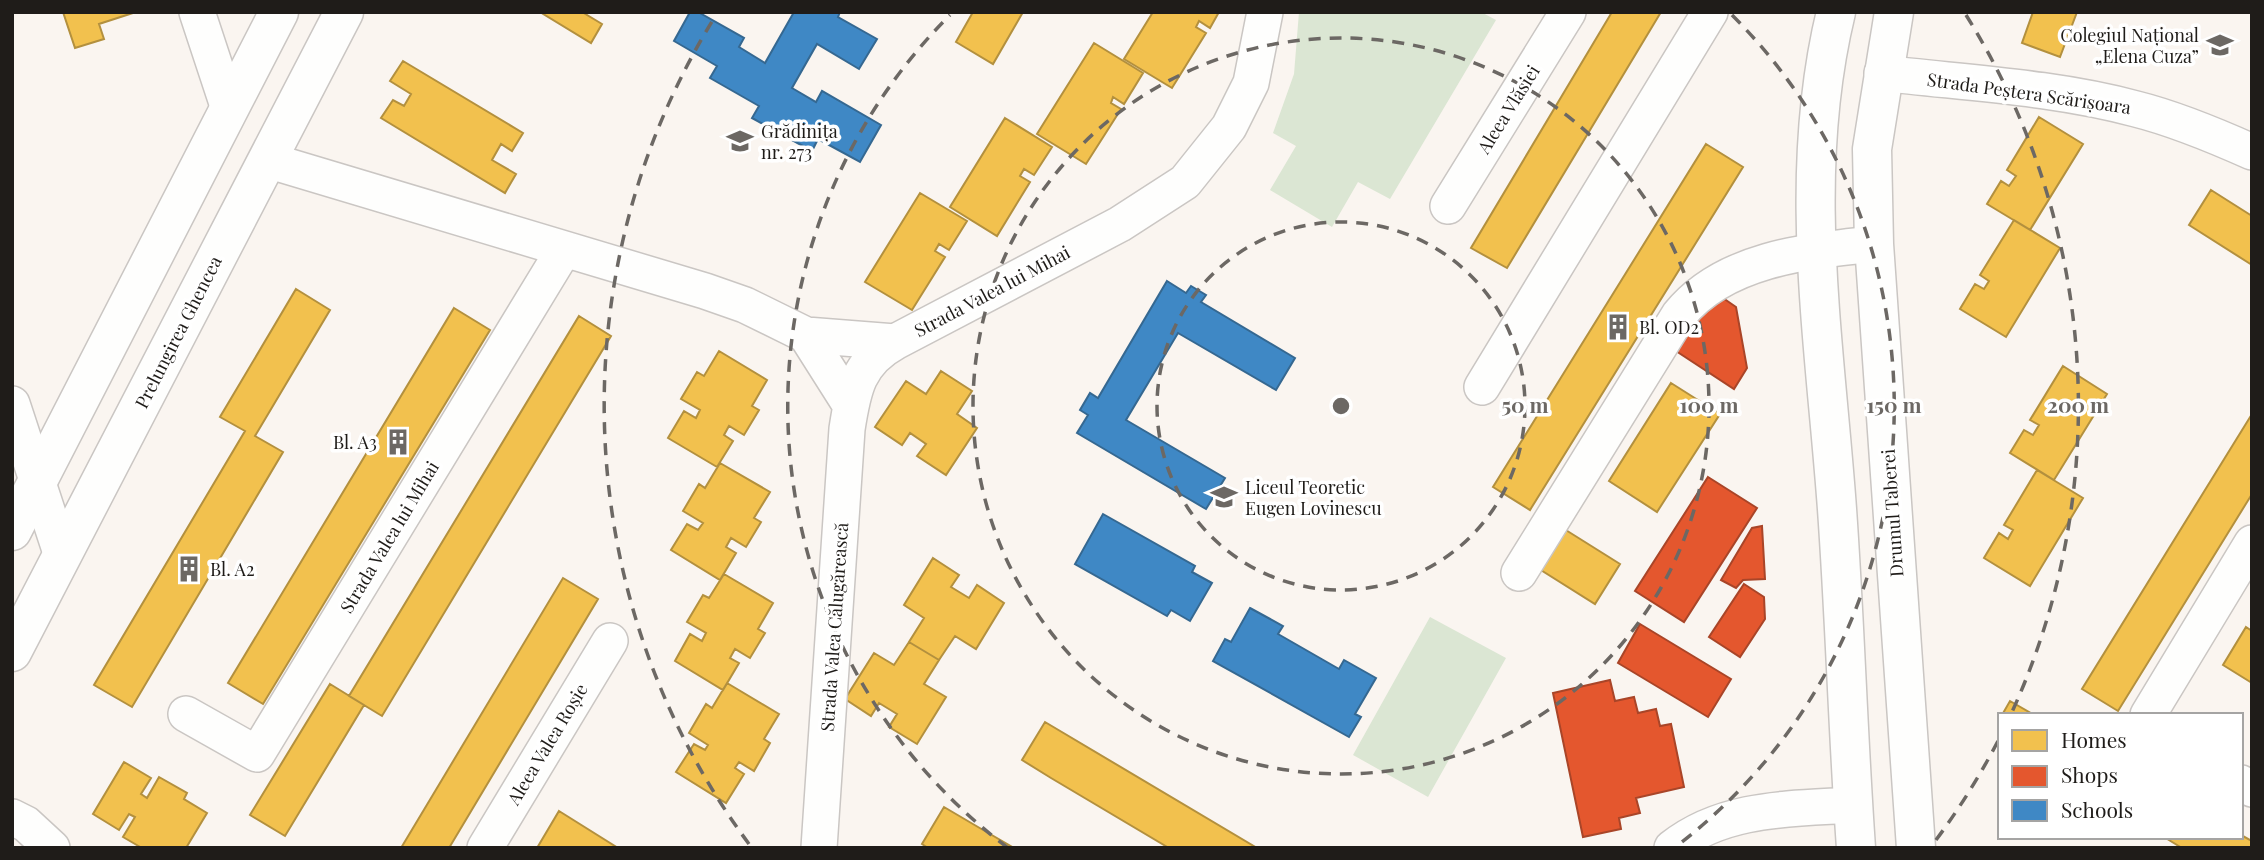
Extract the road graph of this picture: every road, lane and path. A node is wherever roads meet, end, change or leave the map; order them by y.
1 (197, 12) edge
2 (279, 12) edge
3 (344, 12) edge
4 (1265, 12) edge
5 (1568, 12) edge
6 (1710, 12) edge
7 (1836, 12) edge
8 (1894, 12) edge
9 (1882, 73) junction
10 (229, 109) junction
11 (2252, 152) edge
12 (267, 160) junction
13 (1448, 206) dead end
14 (1874, 244) junction
15 (1816, 250) junction
16 (563, 251) junction
17 (1820, 308) junction
18 (1878, 312) junction
19 (806, 335) junction
20 (895, 342) junction
21 (1482, 387) dead end
22 (12, 404) edge
23 (851, 406) junction
24 (38, 482) junction
25 (12, 531) edge
26 (2252, 543) edge
27 (62, 556) junction
28 (1519, 573) dead end
29 (610, 641) dead end
30 (12, 652) edge
31 (2149, 713) edge
32 (186, 715) dead end
33 (1853, 805) junction
34 (12, 817) edge
35 (52, 848) edge
36 (485, 848) edge
37 (819, 848) edge
38 (1672, 848) edge
39 (1856, 848) edge
40 (1916, 848) edge

1 - 10 street
2 - 10 main road
3 - 12 main road, Prelungirea Ghencea
4 - 20 street, Strada Valea lui Mihai
5 - 13 street, Aleea Vlăsiei
6 - 21 street
7 - 15 main road
8 - 9 main road, Drumul Taberei
9 - 11 street, Strada Peștera Scărișoara
9 - 14 main road, Drumul Taberei
10 - 24 main road
12 - 16 street, Strada Valea lui Mihai
12 - 27 main road, Prelungirea Ghencea
14 - 15 street
14 - 18 main road, Drumul Taberei
15 - 17 main road
15 - 28 street
16 - 19 street, Strada Valea lui Mihai
16 - 32 street, Strada Valea lui Mihai
17 - 18 main road
17 - 33 main road
18 - 40 main road, Drumul Taberei
19 - 20 street, Strada Valea lui Mihai
19 - 23 street
20 - 23 street, Strada Valea Călugărească
22 - 24 street
23 - 37 street, Strada Valea Călugărească
24 - 25 main road
24 - 27 street
26 - 31 street
27 - 30 main road, Prelungirea Ghencea
29 - 36 street, Aleea Valea Roșie
33 - 38 street
33 - 39 main road
34 - 35 street

